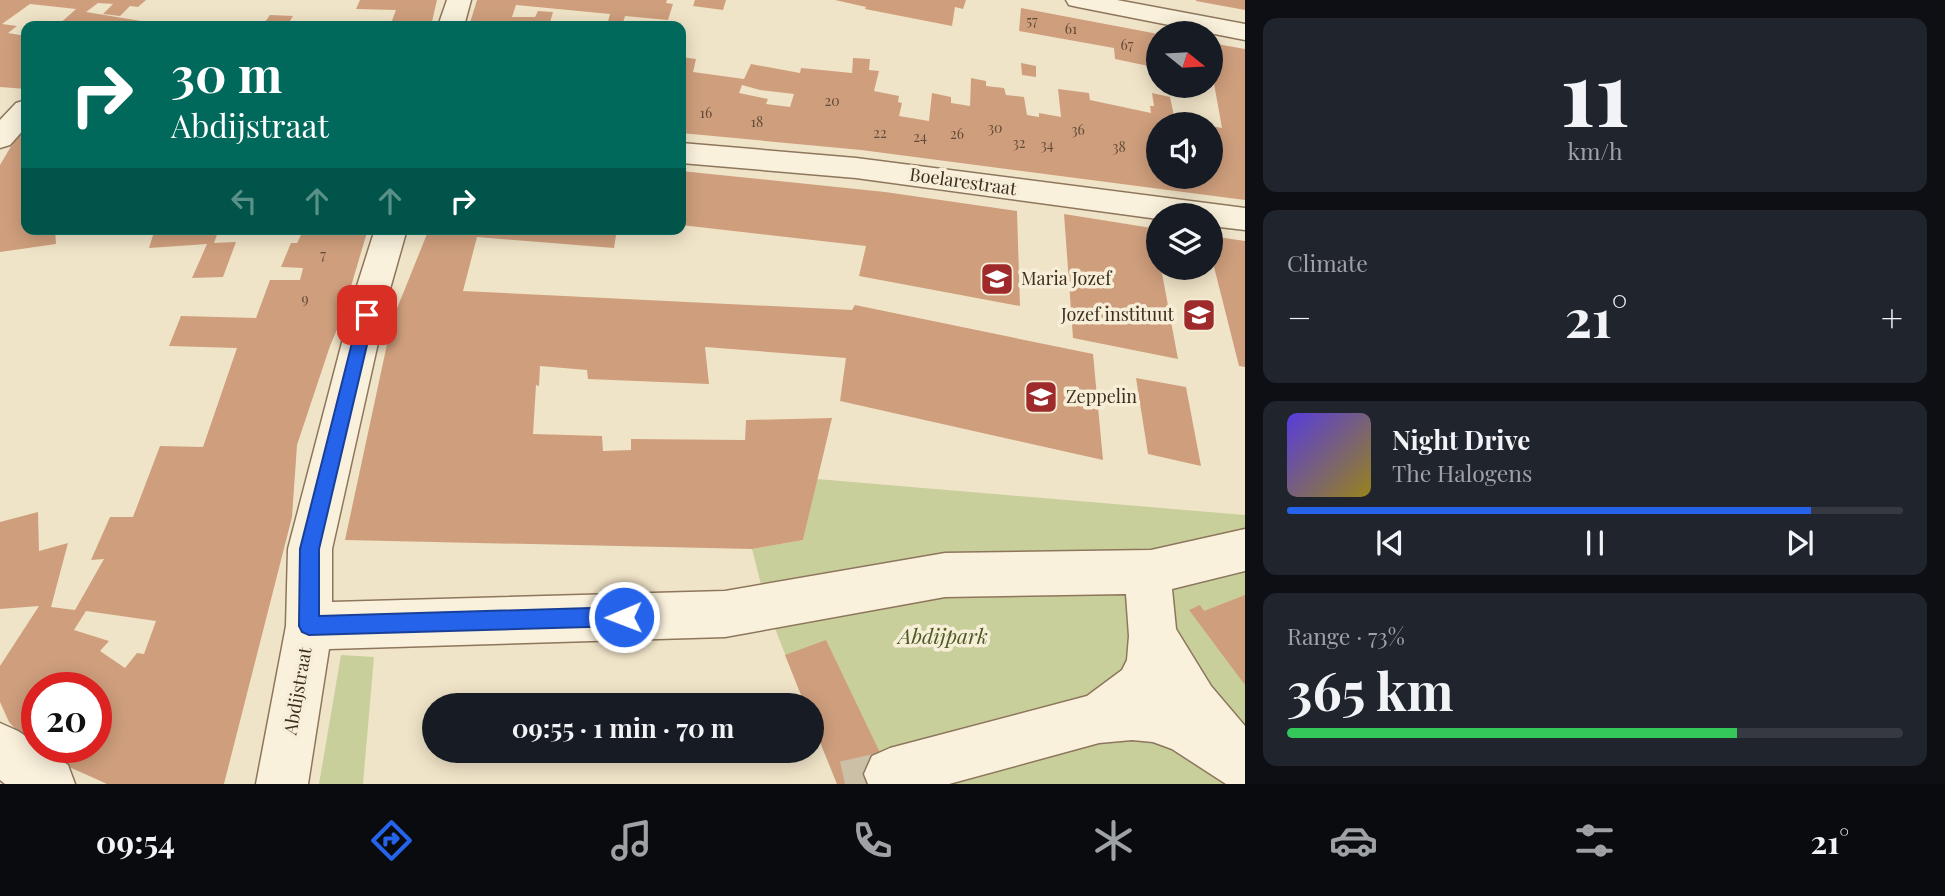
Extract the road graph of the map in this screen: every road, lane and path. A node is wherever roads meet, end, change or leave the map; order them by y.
1 (459, 0) edge
2 (1078, 0) edge
3 (453, 21) edge
4 (1245, 32) edge
5 (0, 107) edge
6 (21, 109) edge
7 (21, 115) edge
8 (0, 138) edge
9 (686, 153) edge
10 (1245, 219) edge
11 (389, 235) edge
12 (1245, 550) edge
13 (1151, 572) junction
14 (309, 626) junction
15 (1153, 636) junction
16 (1098, 718) junction
17 (0, 749) edge
18 (1244, 765) edge
19 (890, 774) tunnel mouth
20 (48, 784) edge
21 (282, 784) edge

1 - 3 street
2 - 4 street
5 - 6 street
7 - 8 street
9 - 10 street, Boelarestraat
11 - 14 street, Abdijstraat
12 - 13 street
13 - 14 street
13 - 15 street
14 - 21 street, Abdijstraat
15 - 16 street
15 - 18 street
16 - 18 street
16 - 19 street
17 - 20 street

